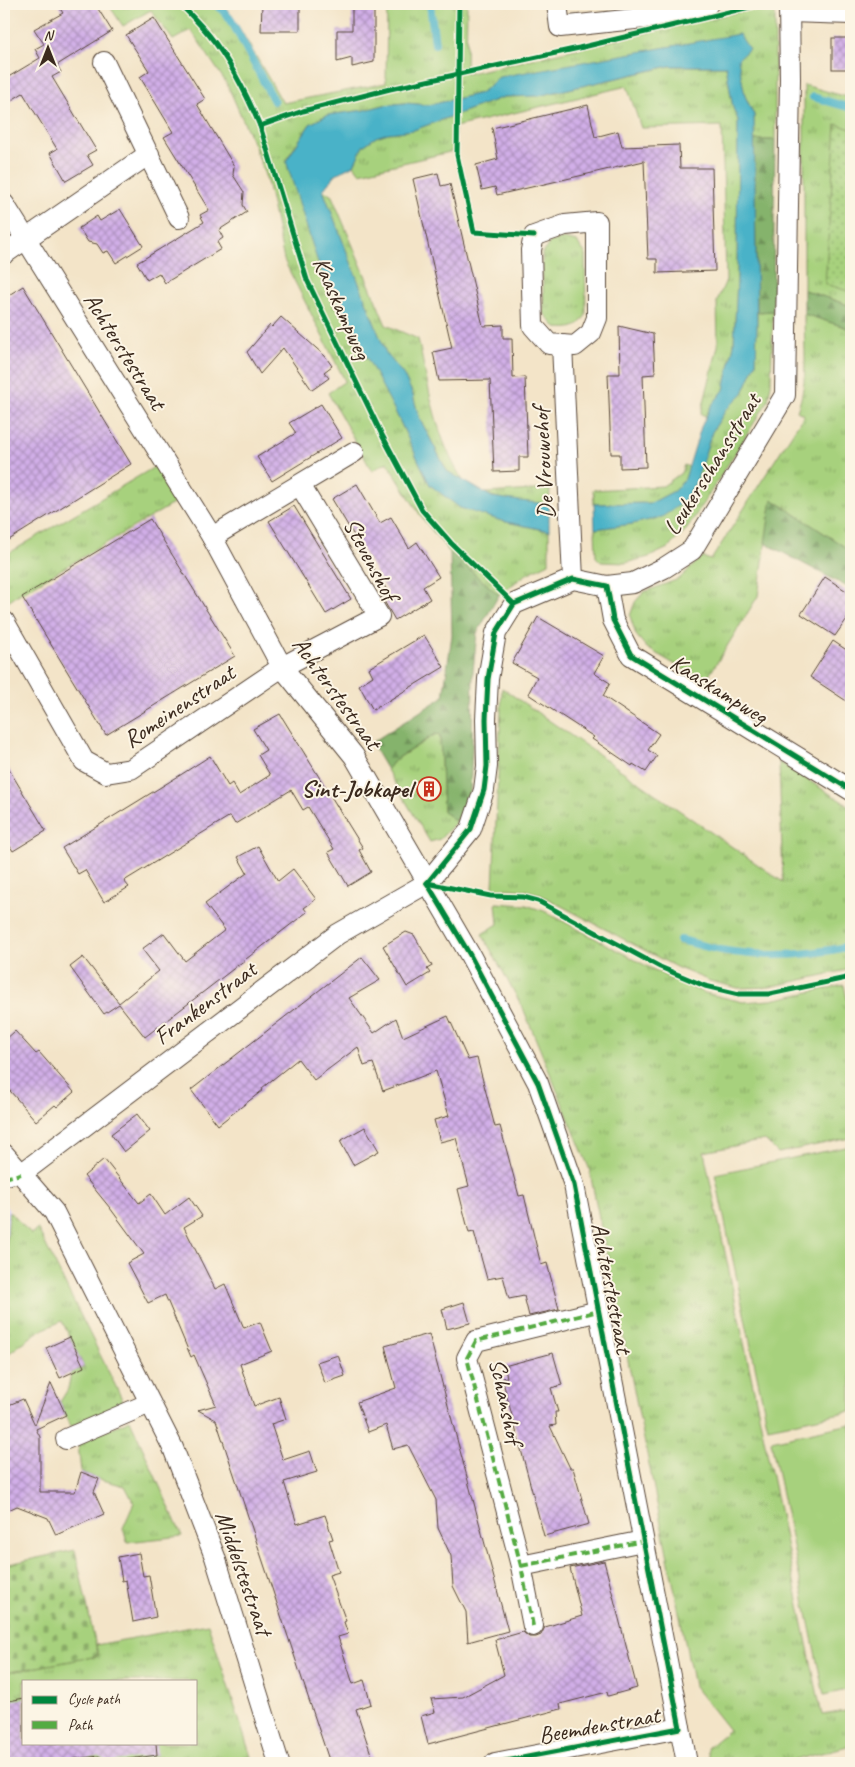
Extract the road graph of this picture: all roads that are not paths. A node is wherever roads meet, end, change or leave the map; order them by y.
1 (557, 4) edge
2 (708, 4) edge
3 (789, 8) edge
4 (851, 14) edge
5 (104, 62) dead end
6 (149, 154) junction
7 (4, 204) edge
8 (179, 218) dead end
9 (26, 240) junction
10 (4, 254) edge
11 (562, 345) junction
12 (354, 452) dead end
13 (300, 485) junction
14 (212, 537) junction
15 (573, 580) junction
16 (607, 586) junction
17 (4, 621) edge
18 (282, 667) junction
19 (851, 790) edge
20 (427, 883) junction
21 (4, 1154) edge
22 (12, 1176) edge
23 (599, 1311) junction
24 (150, 1403) junction
25 (66, 1439) dead end
26 (643, 1541) junction
27 (520, 1566) junction
28 (533, 1626) dead end
29 (680, 1728) junction
30 (279, 1763) edge
31 (495, 1763) edge
32 (687, 1763) edge

1 - 2 street
3 - 4 street
3 - 16 street, Leukerschansstraat
5 - 6 street
6 - 8 street
6 - 9 street
7 - 9 street, Achterstestraat
9 - 10 street
9 - 14 street, Achterstestraat
11 - 11 street
11 - 15 street, De Vrouwehof
12 - 13 street
13 - 14 street
13 - 18 street, Stevenshof
14 - 18 street, Achterstestraat
15 - 16 street, Leukerschansstraat
15 - 20 street
16 - 19 street, Kaaskampweg
17 - 18 street, Romeinenstraat
18 - 20 street, Achterstestraat
20 - 22 street, Frankenstraat
20 - 23 street, Achterstestraat
21 - 22 street, Middelstestraat
22 - 24 street, Middelstestraat
23 - 26 street, Achterstestraat
23 - 27 street, Schanshof
24 - 25 street
24 - 30 street, Middelstestraat
26 - 27 street
26 - 29 street, Achterstestraat
27 - 28 street, Schanshof
29 - 31 street, Beemdenstraat
29 - 32 street, Achterstestraat

